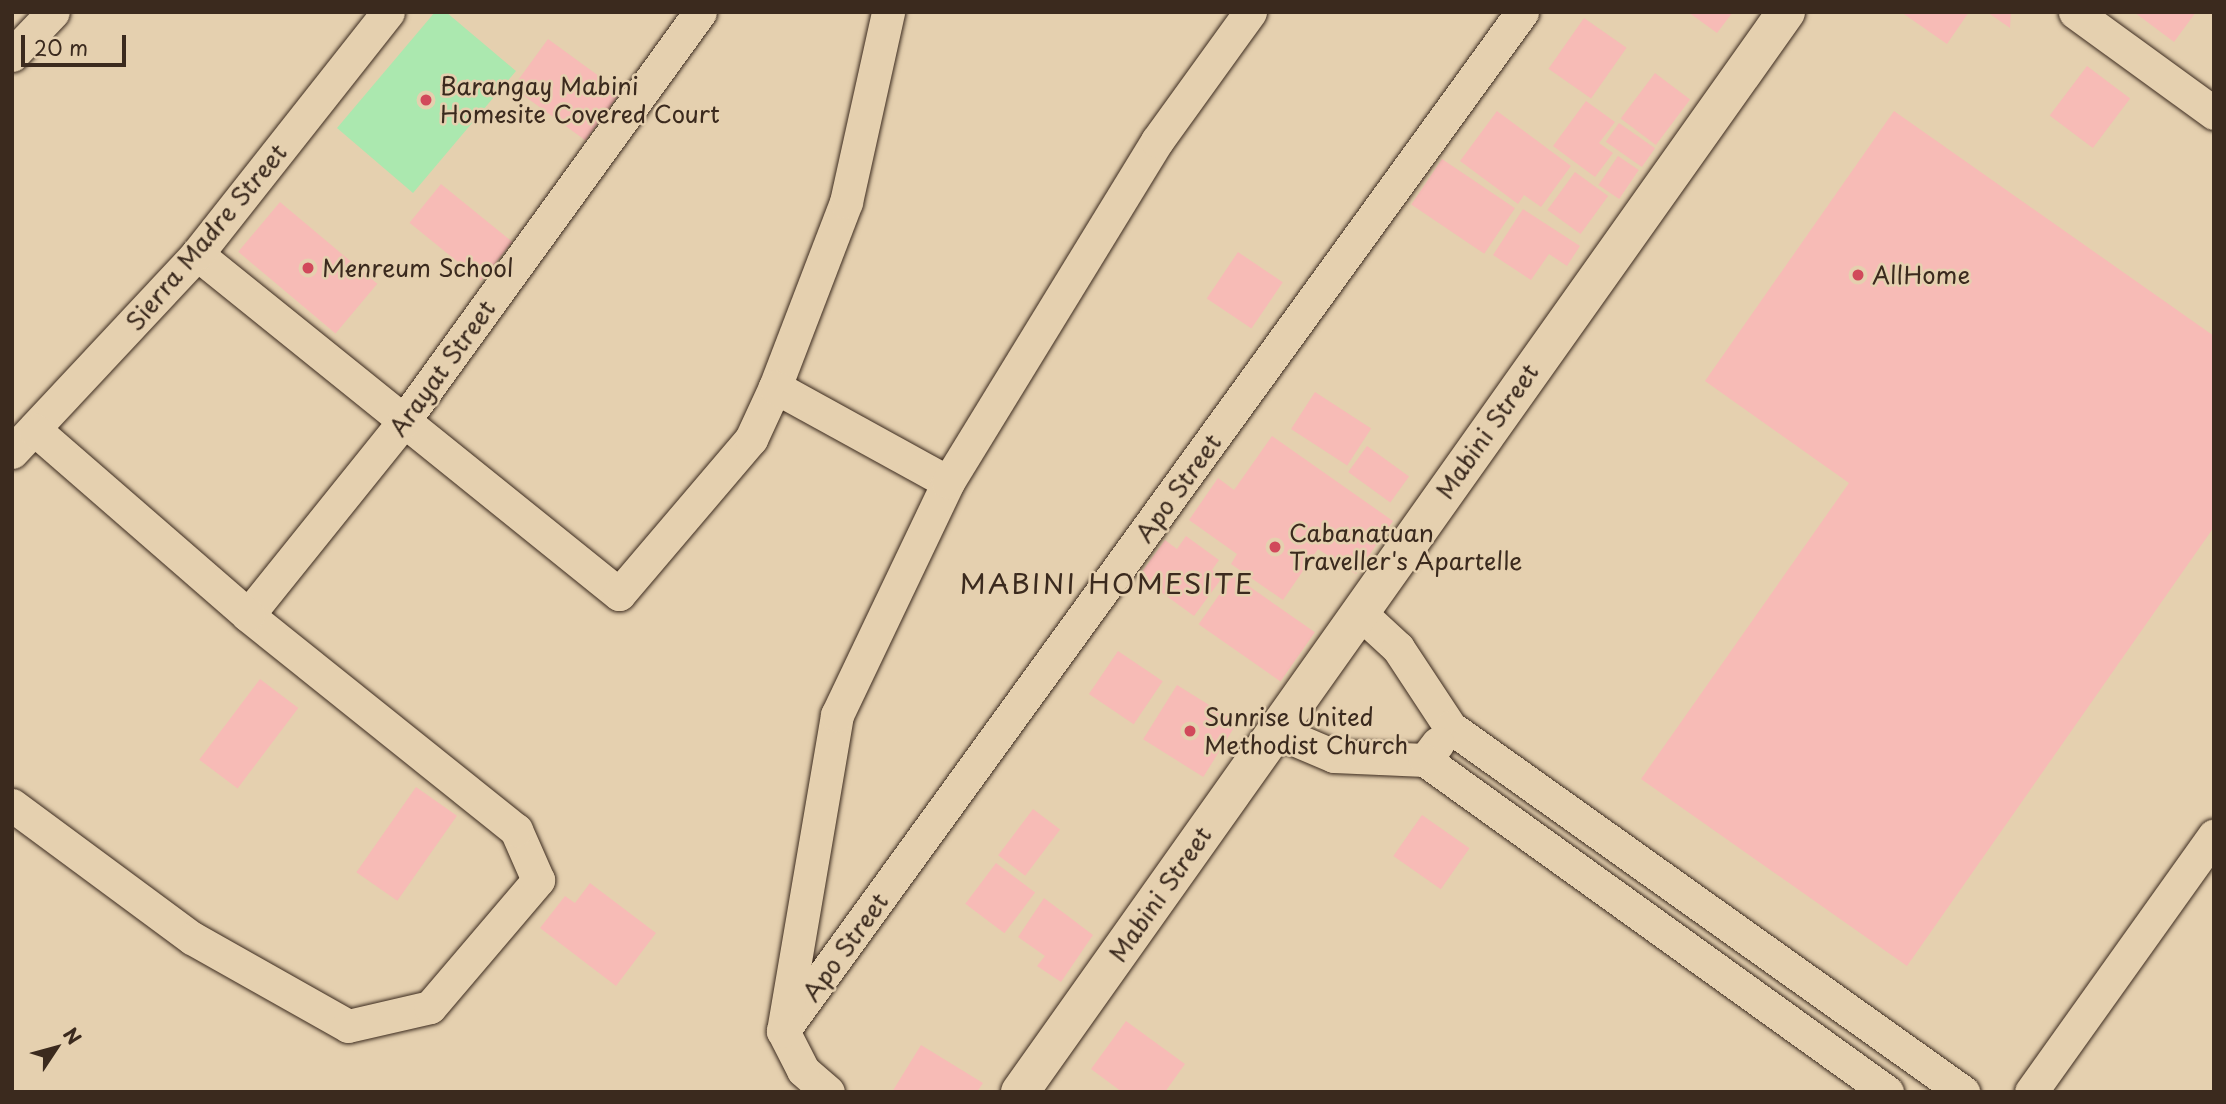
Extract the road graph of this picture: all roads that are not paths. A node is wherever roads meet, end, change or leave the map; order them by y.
1 (53, 12) edge
2 (388, 12) edge
3 (700, 12) edge
4 (888, 12) edge
5 (1251, 12) edge
6 (1522, 12) edge
7 (1786, 12) edge
8 (2075, 12) edge
9 (12, 55) edge
10 (2214, 113) edge
11 (197, 254) junction
12 (775, 387) junction
13 (403, 422) junction
14 (24, 441) edge
15 (948, 482) junction
16 (1359, 612) junction
17 (248, 615) junction
18 (1450, 727) junction
19 (1275, 732) junction
20 (1425, 760) junction
21 (12, 805) edge
22 (2214, 835) edge
23 (783, 1031) junction
24 (828, 1092) edge
25 (1020, 1092) edge
26 (1887, 1092) edge
27 (1963, 1092) edge
28 (2031, 1092) edge

1 - 9 street
2 - 11 street, Sierra Madre Street
3 - 13 street, Arayat Street
4 - 12 street
5 - 15 street
6 - 23 street, Apo Street
7 - 16 main road, Mabini Street
8 - 10 street
11 - 13 street
11 - 14 street, Sierra Madre Street
12 - 13 street
12 - 15 street
13 - 17 street, Arayat Street
14 - 17 street
15 - 23 street
16 - 18 street
16 - 19 main road, Mabini Street
17 - 21 street
18 - 20 street
18 - 27 street
19 - 20 street
19 - 25 main road, Mabini Street
20 - 26 street
22 - 28 street
23 - 24 street

